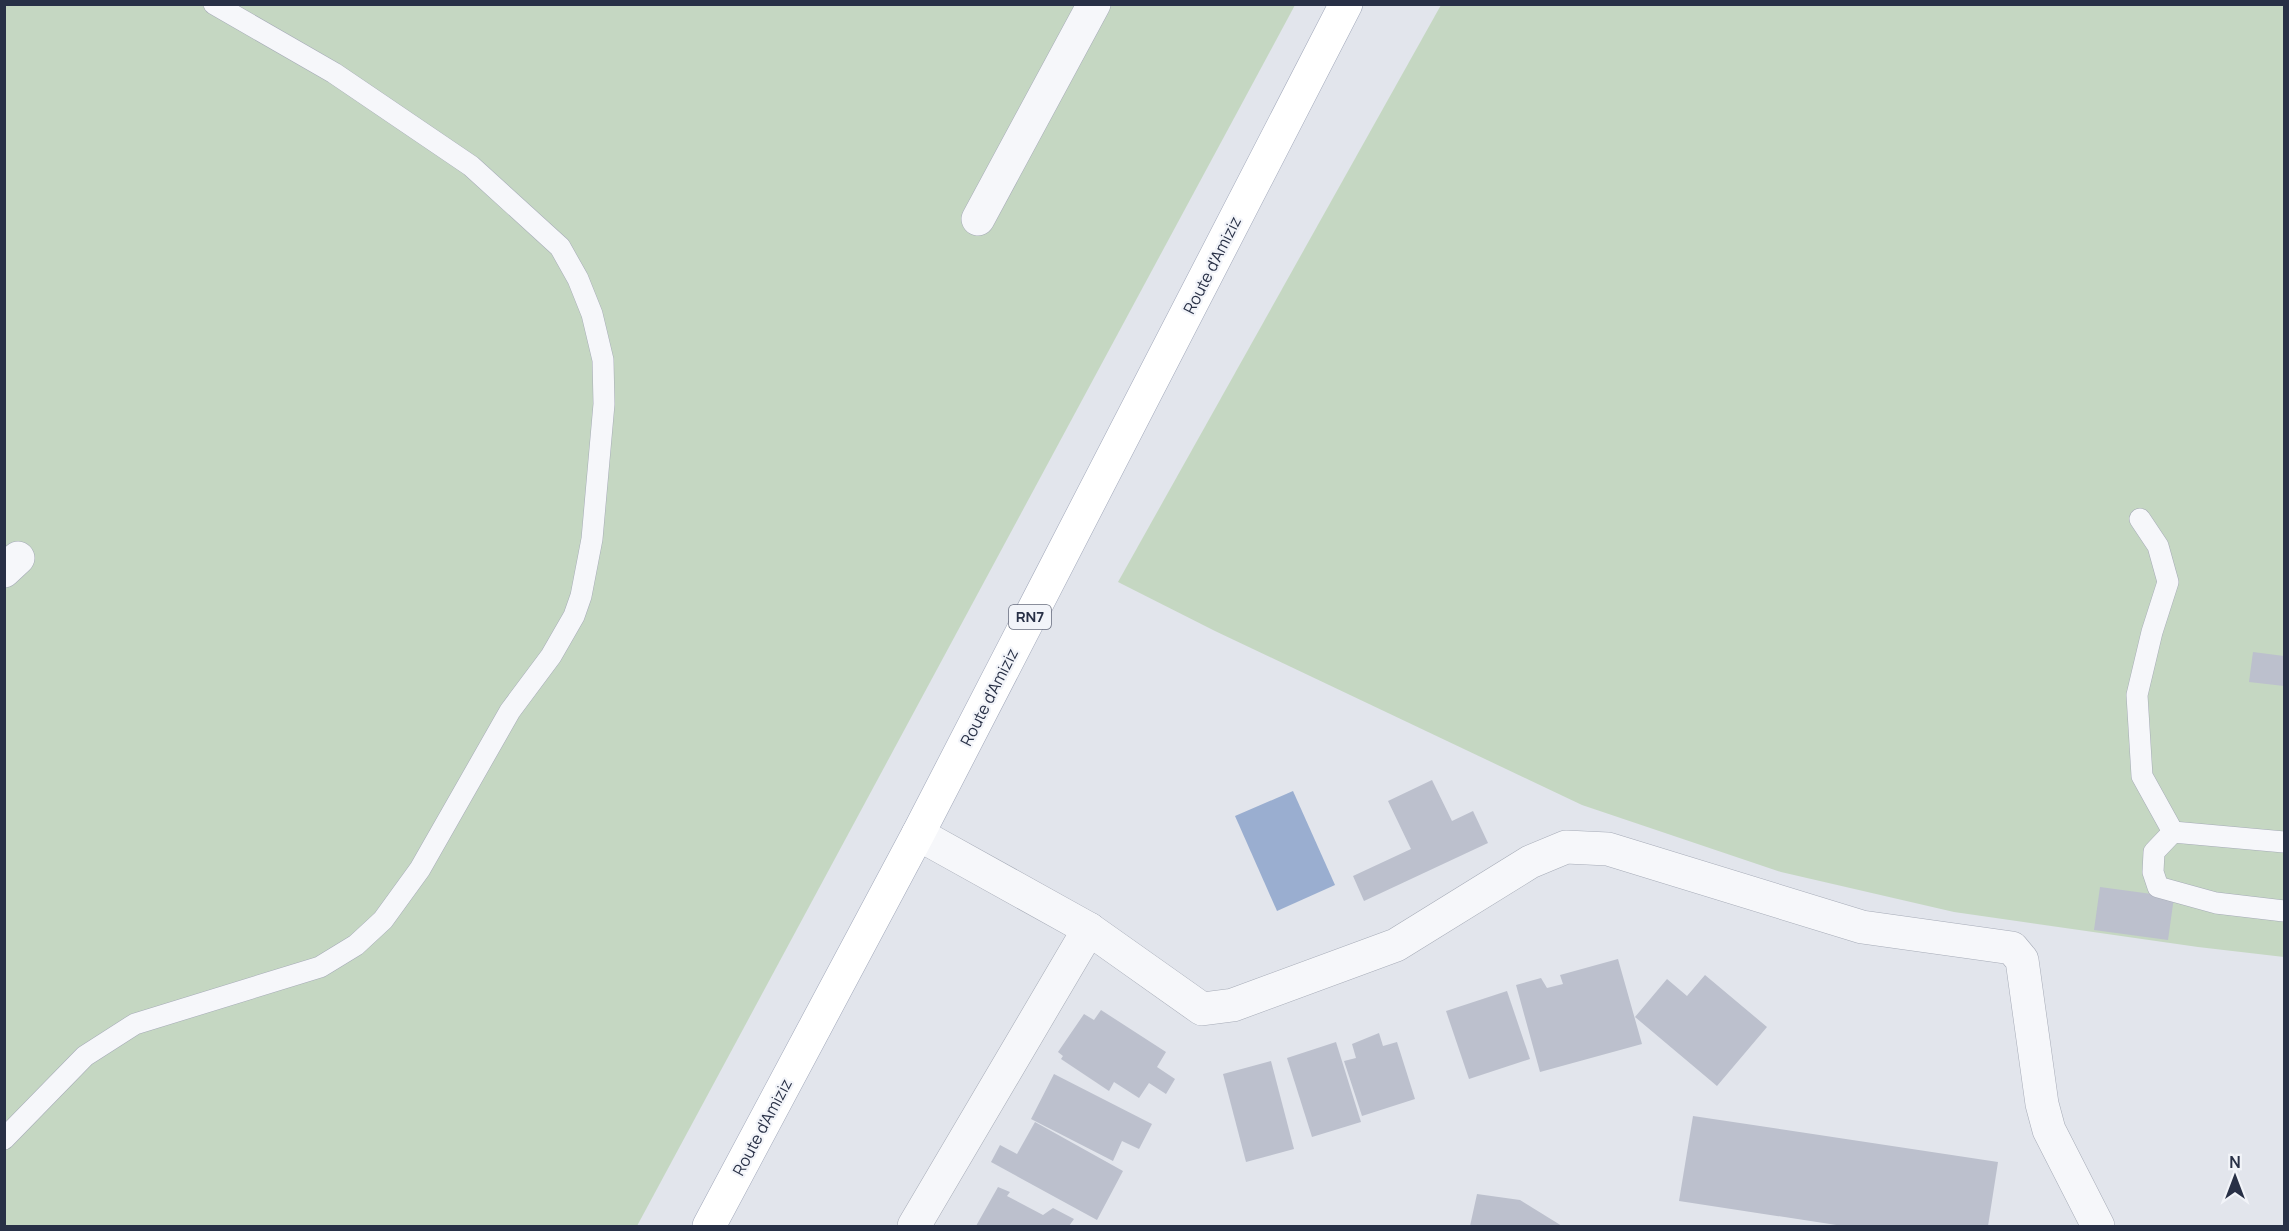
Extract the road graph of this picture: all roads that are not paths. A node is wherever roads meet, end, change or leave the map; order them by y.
1 (214, 4) edge
2 (1094, 4) edge
3 (1346, 4) edge
4 (978, 219) dead end
5 (2140, 519) dead end
6 (2173, 832) junction
7 (918, 834) junction
8 (2284, 842) edge
9 (2284, 911) edge
10 (1089, 929) junction
11 (4, 1139) edge
12 (709, 1227) edge
13 (914, 1227) edge
14 (2098, 1227) edge

1 - 11 lane
2 - 4 street
3 - 7 main road, Route d'Amiziz / RN7
5 - 6 lane
6 - 8 lane
6 - 9 lane
7 - 10 street
7 - 12 main road, Route d'Amiziz / RN7
10 - 13 street
10 - 14 street

